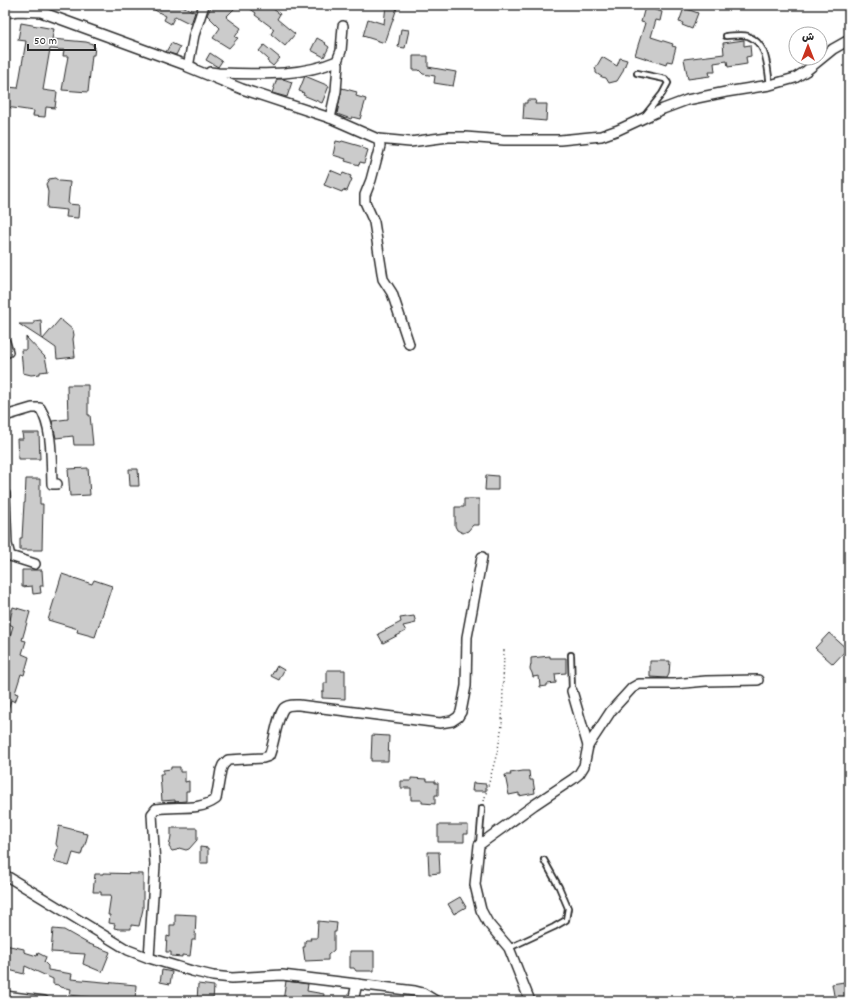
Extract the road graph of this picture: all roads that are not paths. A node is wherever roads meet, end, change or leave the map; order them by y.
1 (204, 5) edge
2 (41, 8) edge
3 (5, 13) edge
4 (343, 26) dead end
5 (726, 36) dead end
6 (849, 40) edge
7 (337, 61) junction
8 (188, 67) junction
9 (637, 73) dead end
10 (770, 85) junction
11 (330, 118) junction
12 (643, 118) junction
13 (378, 139) junction
14 (5, 342) edge
15 (408, 344) dead end
16 (8, 352) dead end
17 (5, 416) edge
18 (57, 484) dead end
19 (5, 494) edge
20 (482, 557) dead end
21 (35, 564) dead end
22 (571, 655) dead end
23 (758, 680) dead end
24 (572, 691) joint
25 (588, 746) junction
26 (482, 808) road end
27 (479, 845) junction
28 (544, 860) dead end
29 (5, 875) edge
30 (509, 948) junction
31 (149, 958) junction
32 (357, 984) junction
33 (5, 996) edge
34 (44, 1001) edge
35 (353, 1001) edge
36 (436, 1001) edge
37 (530, 1001) edge

1 - 8 street
2 - 3 street
2 - 8 street
4 - 7 street
5 - 10 lane
6 - 10 street
7 - 8 street
7 - 11 street
8 - 11 street
9 - 12 lane
10 - 12 street
11 - 13 street
12 - 13 street
13 - 15 street
14 - 16 street
17 - 18 street
19 - 21 street
20 - 31 street
22 - 24 lane
23 - 25 street
24 - 25 street
25 - 27 street
26 - 27 lane
27 - 30 street
28 - 30 lane
29 - 31 street
30 - 37 street
31 - 32 street
32 - 35 street
32 - 36 street
33 - 34 street

